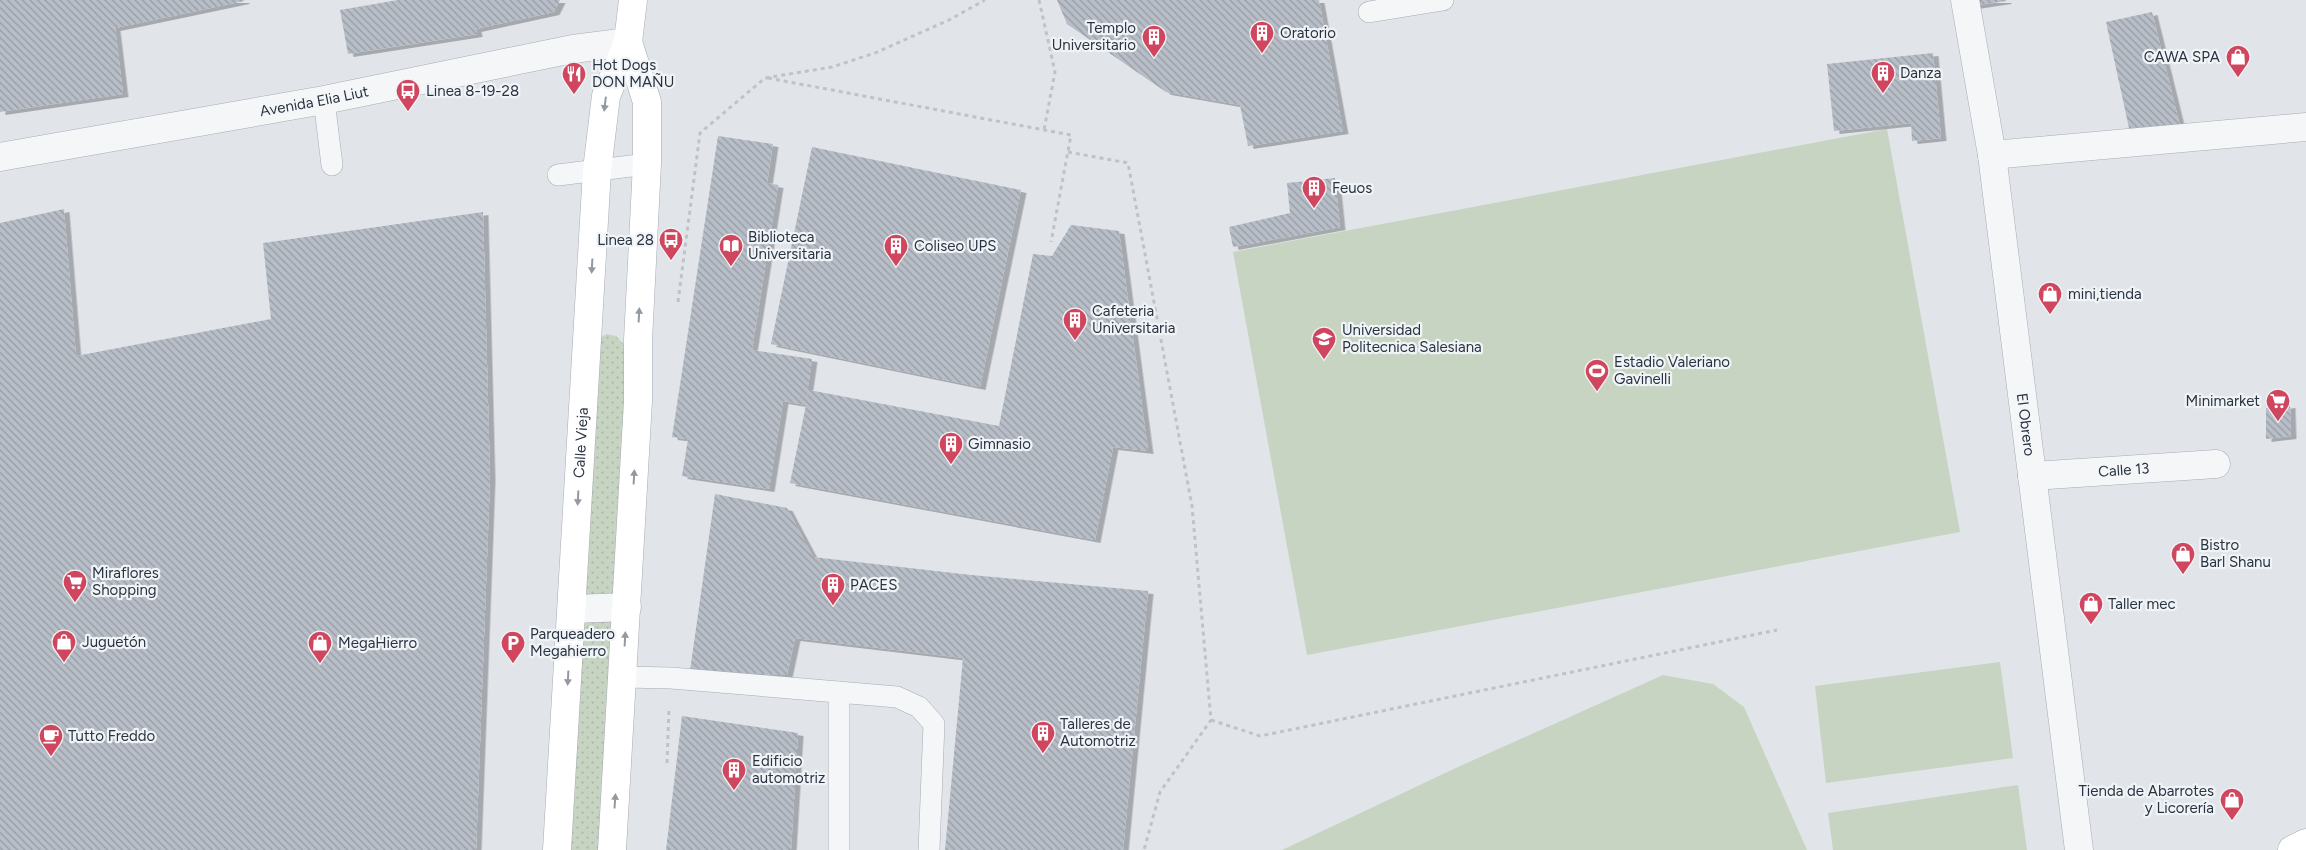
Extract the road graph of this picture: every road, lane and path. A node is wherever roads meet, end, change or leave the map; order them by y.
1 (633, 0) edge
2 (985, 0) edge
3 (1039, 0) edge
4 (1443, 0) edge
5 (1965, 0) edge
6 (1369, 12) dead end
7 (628, 42) junction
8 (765, 78) junction
9 (324, 100) junction
10 (2306, 127) edge
11 (1044, 130) junction
12 (1068, 152) junction
13 (1992, 155) junction
14 (0, 157) edge
15 (332, 164) dead end
16 (647, 164) junction
17 (597, 170) junction
18 (558, 175) dead end
19 (1051, 242) dead end
20 (677, 306) dead end
21 (2216, 464) dead end
22 (2032, 476) junction
23 (627, 607) junction
24 (572, 609) junction
25 (1777, 630) dead end
26 (623, 677) junction
27 (671, 678) junction
28 (839, 692) junction
29 (1211, 720) junction
30 (667, 763) dead end
31 (2306, 844) edge
32 (557, 850) edge
33 (612, 850) edge
34 (839, 850) edge
35 (929, 850) edge
36 (1144, 850) edge
37 (2078, 850) edge
38 (2292, 850) edge

1 - 7 main road, Calle Vieja
2 - 8 path
3 - 11 path
4 - 6 lane
5 - 13 street, El Obrero
7 - 9 street, Avenida Elia Liut
7 - 16 main road, Calle Vieja
7 -> 17 main road, Calle Vieja
8 - 11 path
8 - 20 path
9 - 14 street, Avenida Elia Liut
9 - 15 lane
10 - 13 street
11 - 12 path
12 - 19 path
12 - 29 path
13 - 22 street, El Obrero
16 - 17 lane
23 -> 16 main road, Calle Vieja
17 - 18 lane
17 -> 24 main road, Calle Vieja
21 - 22 street, Calle 13
22 - 37 street, El Obrero
23 - 24 street
26 -> 23 main road, Calle Vieja
24 -> 32 main road, Calle Vieja
25 - 29 path
26 - 27 lane
33 -> 26 main road, Calle Vieja
27 - 28 lane
27 - 30 path
28 - 34 lane
28 - 35 lane
29 - 36 path
31 - 38 main road

